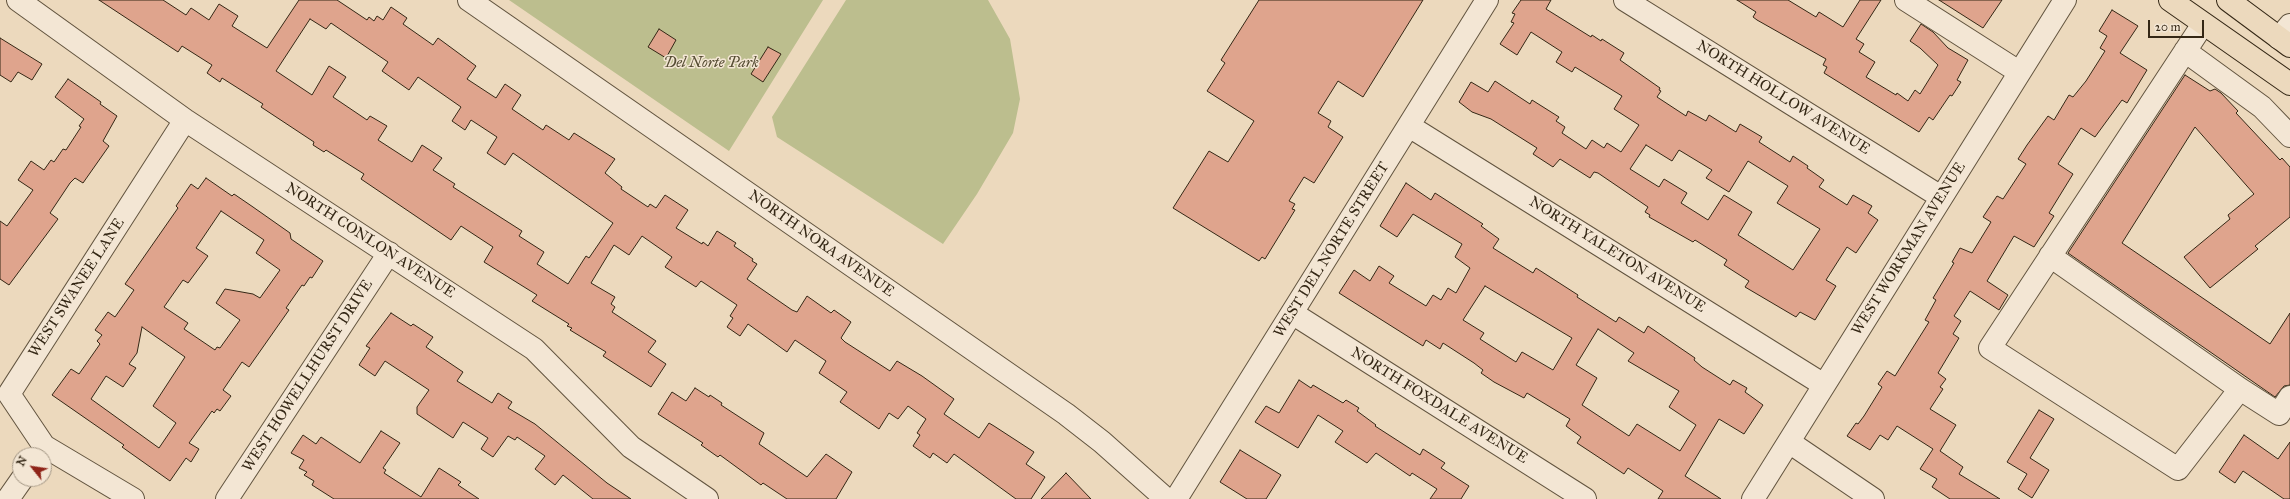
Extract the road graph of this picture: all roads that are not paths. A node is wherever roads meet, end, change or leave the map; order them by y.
1 (18, 0) edge
2 (469, 0) edge
3 (1487, 0) edge
4 (1625, 0) edge
5 (1906, 0) edge
6 (2065, 0) edge
7 (2170, 0) edge
8 (2228, 0) edge
9 (2203, 24) junction
10 (2286, 37) edge
11 (2185, 51) junction
12 (2019, 72) junction
13 (2290, 84) edge
14 (185, 120) junction
15 (1409, 126) junction
16 (2290, 136) edge
17 (1941, 197) junction
18 (389, 253) junction
19 (2050, 256) junction
20 (1292, 313) junction
21 (1824, 385) junction
22 (2240, 389) junction
23 (2290, 397) edge
24 (1790, 442) junction
25 (39, 447) edge
26 (52, 456) edge
27 (16, 487) edge
28 (232, 497) edge
29 (8, 499) edge
30 (133, 499) edge
31 (707, 499) edge
32 (1166, 499) edge
33 (1176, 499) edge
34 (1585, 499) edge
35 (1753, 499) edge
36 (1873, 499) edge

1 - 14 street, NORTH CONLON AVENUE
2 - 32 street, NORTH NORA AVENUE
3 - 15 street, WEST DEL NORTE STREET
4 - 17 street, NORTH HOLLOW AVENUE
5 - 12 street
6 - 12 street, WEST WORKMAN AVENUE
7 - 9 main road
8 - 10 main road
9 - 11 street
9 - 13 main road
11 - 16 street
11 - 19 street
12 - 17 street, WEST WORKMAN AVENUE
14 - 18 street, NORTH CONLON AVENUE
14 - 25 street, WEST SWANEE LANE
15 - 20 street, WEST DEL NORTE STREET
15 - 21 street, NORTH YALETON AVENUE
17 - 21 street, WEST WORKMAN AVENUE
18 - 28 street, WEST HOWELLHURST DRIVE
18 - 31 street, NORTH CONLON AVENUE
19 - 22 street
19 - 22 street
20 - 33 street, WEST DEL NORTE STREET
20 - 34 street, NORTH FOXDALE AVENUE
21 - 24 street, WEST WORKMAN AVENUE
22 - 23 street
24 - 35 street, WEST WORKMAN AVENUE
24 - 36 street
26 - 30 street
27 - 29 street

